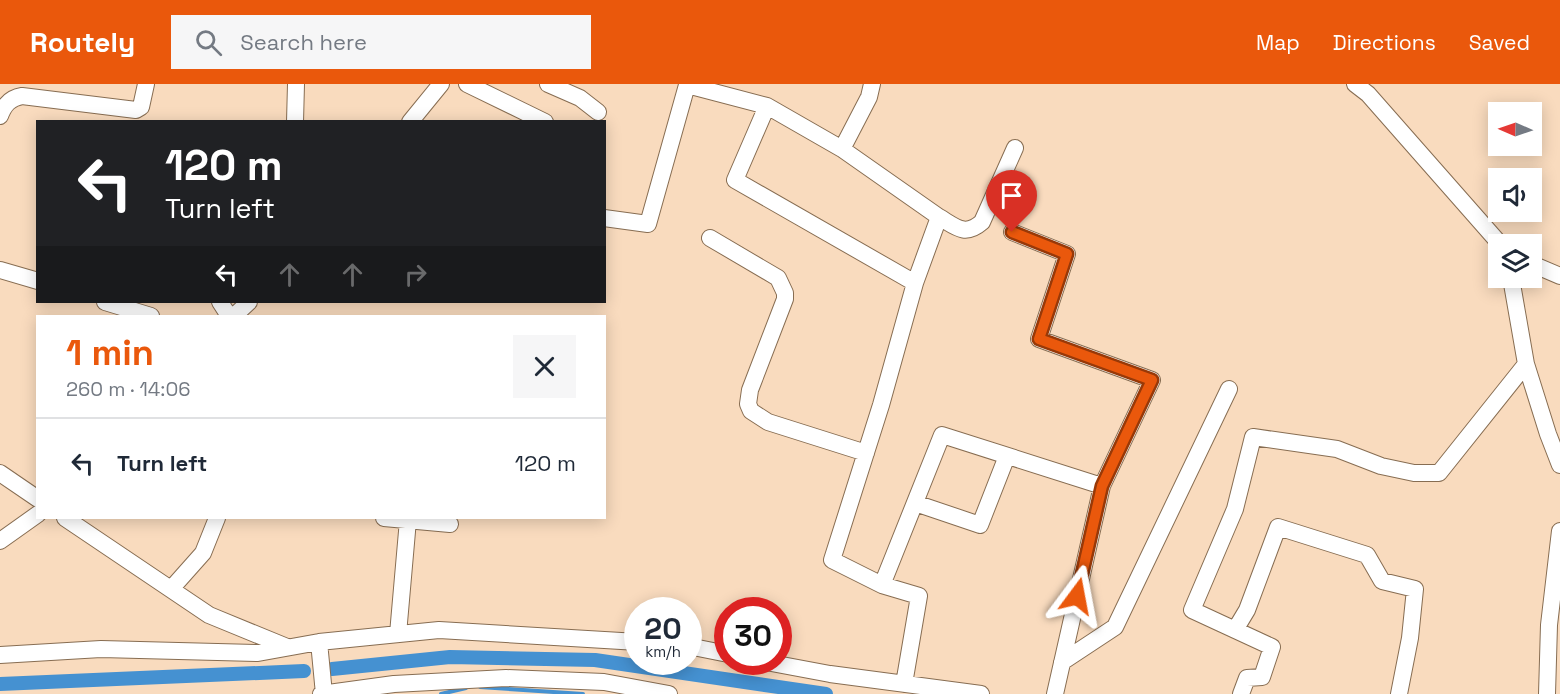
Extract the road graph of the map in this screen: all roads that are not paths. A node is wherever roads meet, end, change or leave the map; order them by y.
1 (146, 84) edge
2 (296, 84) edge
3 (441, 84) edge
4 (467, 84) edge
5 (548, 84) edge
6 (872, 84) edge
7 (1355, 84) edge
8 (767, 106) junction
9 (598, 112) dead end
10 (0, 116) edge
11 (295, 120) edge
12 (412, 120) edge
13 (541, 120) edge
14 (1015, 148) dead end
15 (842, 149) junction
16 (939, 217) junction
17 (606, 218) edge
18 (1012, 232) dead end
19 (1492, 234) edge
20 (710, 238) dead end
21 (1542, 268) edge
22 (0, 270) edge
23 (1560, 276) edge
24 (36, 280) edge
25 (915, 283) junction
26 (1513, 288) edge
27 (108, 303) edge
28 (248, 303) edge
29 (148, 315) edge
30 (235, 315) edge
31 (1526, 364) junction
32 (1229, 389) dead end
33 (866, 453) junction
34 (1007, 456) junction
35 (1560, 465) edge
36 (0, 473) edge
37 (1102, 486) junction
38 (36, 498) edge
39 (915, 503) junction
40 (36, 515) edge
41 (66, 519) edge
42 (218, 519) edge
43 (396, 519) edge
44 (408, 520) junction
45 (450, 525) dead end
46 (1560, 531) edge
47 (0, 541) edge
48 (882, 585) junction
49 (171, 590) junction
50 (1235, 630) junction
51 (399, 634) junction
52 (624, 641) edge
53 (287, 647) junction
54 (319, 650) junction
55 (0, 655) edge
56 (1062, 662) junction
57 (792, 667) edge
58 (904, 684) junction
59 (322, 689) edge
60 (347, 693) edge
61 (669, 694) edge
62 (981, 694) edge
63 (1055, 694) edge
64 (1241, 694) edge
65 (1399, 694) edge
66 (1547, 694) edge

1 - 10 street
2 - 11 street
3 - 12 street
4 - 13 street
5 - 9 street
6 - 15 street
7 - 19 street
8 - 15 street
8 - 17 street
8 - 25 street
14 - 16 street
15 - 16 street
16 - 25 street
18 - 37 street
20 - 33 street
21 - 23 street
22 - 24 street
25 - 33 street
26 - 31 street
27 - 29 street
28 - 30 street
31 - 35 street
31 - 50 street
32 - 56 street
33 - 48 street
34 - 37 street
34 - 39 street
34 - 39 street
36 - 38 street
37 - 56 street
39 - 48 street
40 - 47 street
41 - 49 street
42 - 49 street
43 - 44 street
44 - 45 street
44 - 51 street
46 - 66 street
48 - 58 street
49 - 53 street
50 - 64 street
50 - 65 street
51 - 52 street
51 - 54 street
53 - 54 street
53 - 55 street
54 - 59 street
56 - 63 street
57 - 58 street
58 - 62 street
59 - 60 street
60 - 61 street

